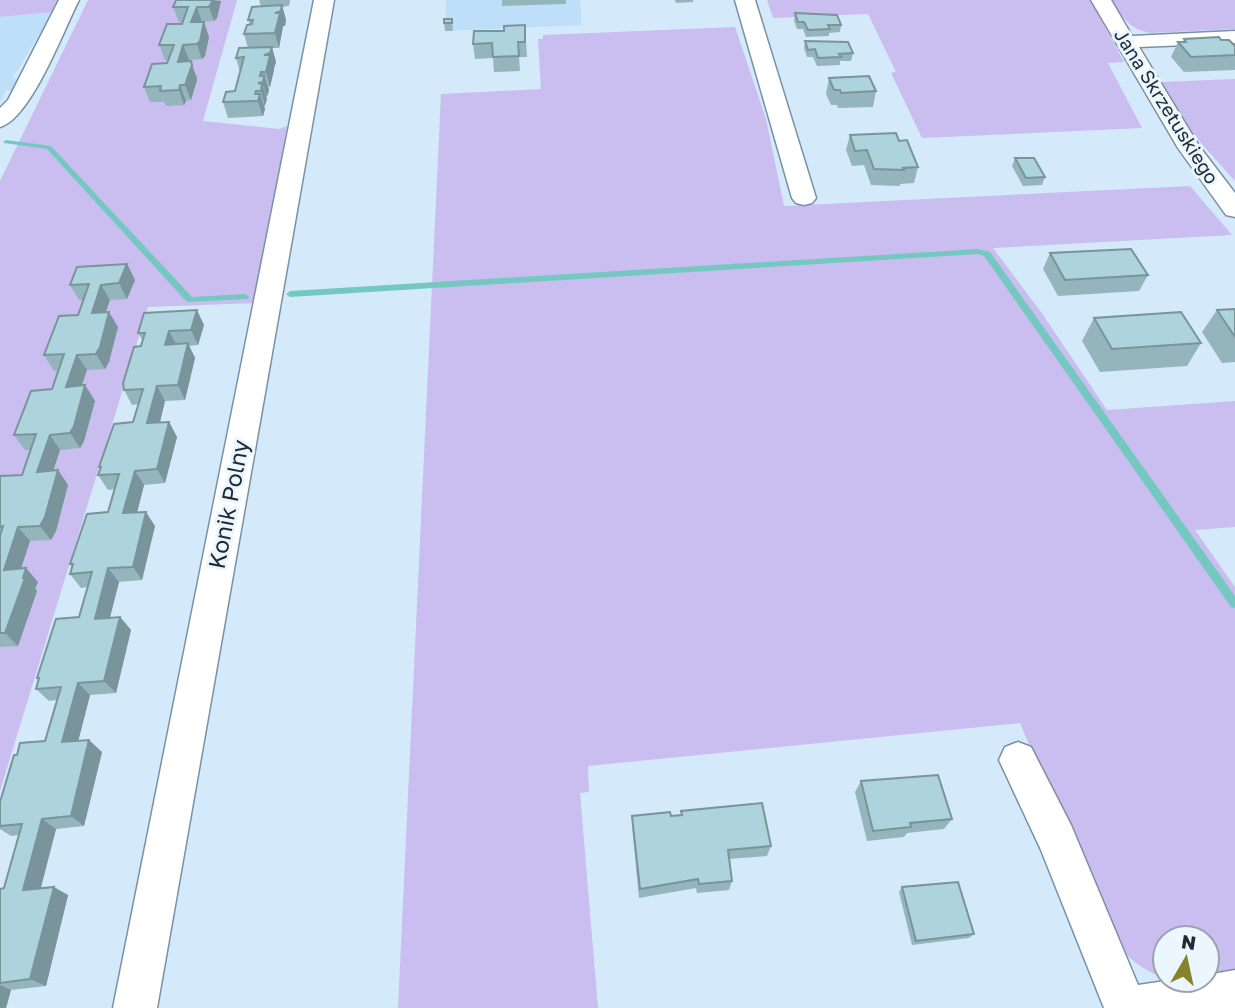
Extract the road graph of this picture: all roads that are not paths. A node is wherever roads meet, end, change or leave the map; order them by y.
1 (69, 0) edge
2 (324, 0) edge
3 (745, 0) edge
4 (1101, 0) edge
5 (1235, 37) edge
6 (1125, 42) junction
7 (0, 120) edge
8 (804, 198) dead end
9 (1235, 210) edge
10 (1018, 760) dead end
11 (1235, 992) edge
12 (135, 1008) edge
13 (1126, 1008) edge
14 (1132, 1008) edge

1 - 7 street
2 - 12 street, Konik Polny
3 - 8 street
4 - 6 street, Jana Skrzetuskiego
5 - 6 street
6 - 9 street, Jana Skrzetuskiego
10 - 13 street
11 - 14 street

